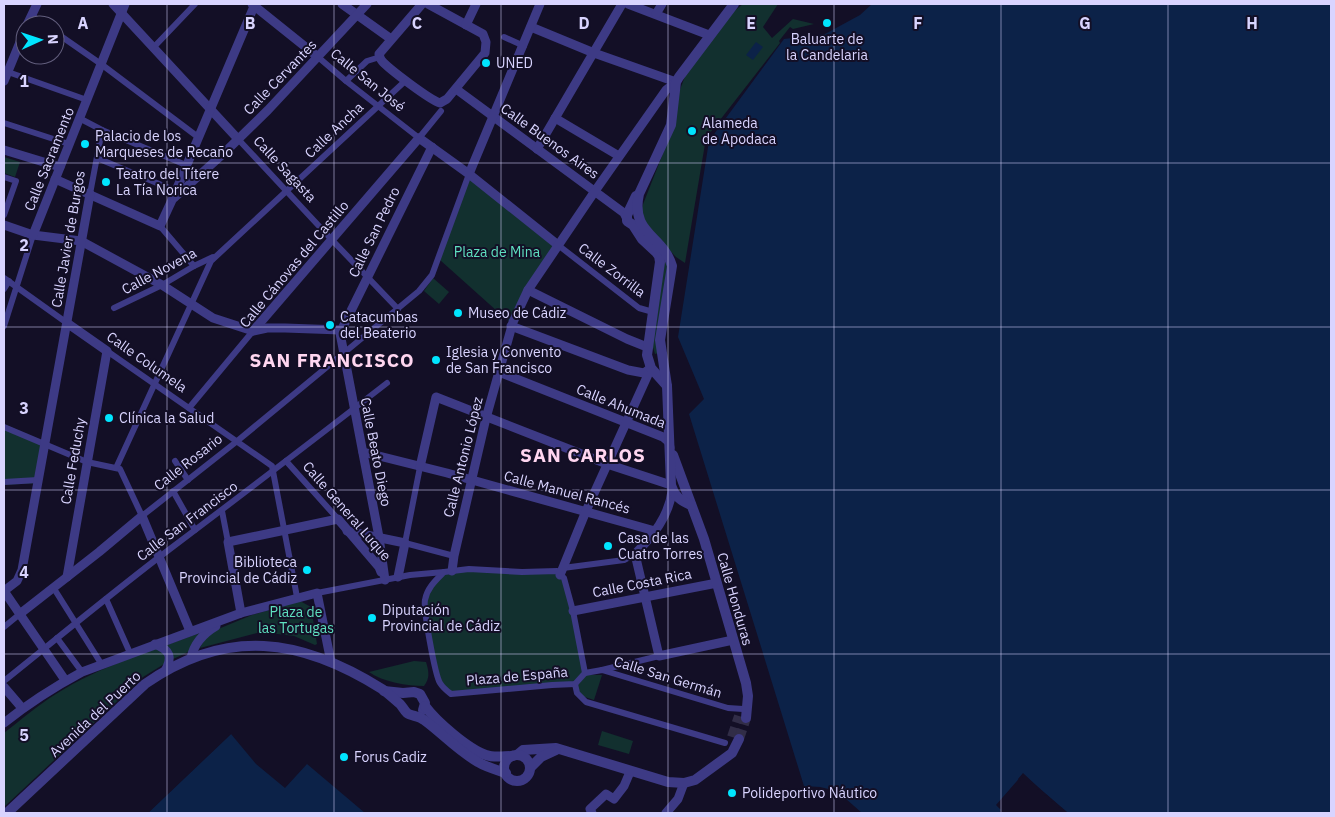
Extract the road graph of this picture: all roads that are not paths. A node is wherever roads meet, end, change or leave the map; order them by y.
1 (37, 4) edge
2 (113, 4) edge
3 (195, 4) edge
4 (254, 4) edge
5 (342, 4) edge
6 (367, 4) edge
7 (422, 4) edge
8 (428, 4) edge
9 (476, 4) edge
10 (540, 4) edge
11 (622, 4) edge
12 (628, 4) edge
13 (662, 4) edge
14 (734, 4) edge
15 (123, 8) edge
16 (656, 14) junction
17 (31, 15) edge
18 (357, 15) junction
19 (466, 25) junction
20 (531, 27) junction
21 (710, 35) junction
22 (504, 36) dead end
23 (65, 39) edge
24 (391, 39) junction
25 (524, 46) junction
26 (15, 47) edge
27 (153, 48) junction
28 (594, 52) junction
29 (318, 57) junction
30 (380, 57) junction
31 (8, 59) edge
32 (101, 64) junction
33 (8, 72) junction
34 (4, 81) edge
35 (346, 81) junction
36 (676, 82) junction
37 (403, 83) dead end
38 (456, 88) junction
39 (86, 100) junction
40 (378, 106) junction
41 (210, 108) junction
42 (441, 111) dead end
43 (494, 117) junction
44 (79, 118) junction
45 (555, 118) junction
46 (4, 123) edge
47 (102, 130) junction
48 (198, 138) junction
49 (419, 138) junction
50 (238, 139) junction
51 (69, 144) junction
52 (432, 147) junction
53 (537, 149) junction
54 (4, 150) edge
55 (619, 156) junction
56 (97, 158) junction
57 (186, 165) junction
58 (60, 167) junction
59 (469, 174) junction
60 (4, 177) edge
61 (55, 179) junction
62 (179, 181) junction
63 (188, 186) junction
64 (287, 191) junction
65 (595, 191) junction
66 (90, 194) junction
67 (174, 196) junction
68 (4, 216) edge
69 (633, 218) junction
70 (4, 225) edge
71 (160, 226) junction
72 (33, 234) junction
73 (332, 240) junction
74 (82, 242) junction
75 (558, 245) junction
76 (216, 255) junction
77 (194, 266) junction
78 (368, 276) junction
79 (6, 280) edge
80 (162, 285) junction
81 (16, 286) junction
82 (4, 289) edge
83 (528, 290) junction
84 (192, 304) junction
85 (114, 308) dead end
86 (398, 309) junction
87 (652, 312) junction
88 (67, 323) junction
89 (512, 324) junction
90 (4, 326) edge
91 (341, 330) junction
92 (253, 331) junction
93 (647, 347) junction
94 (107, 351) junction
95 (343, 354) junction
96 (651, 368) junction
97 (499, 372) junction
98 (387, 383) dead end
99 (154, 384) junction
100 (667, 386) junction
101 (189, 408) junction
102 (354, 409) junction
103 (486, 418) junction
104 (625, 424) junction
105 (4, 427) edge
106 (236, 442) junction
107 (44, 445) junction
108 (671, 450) junction
109 (363, 452) junction
110 (175, 461) dead end
111 (286, 461) junction
112 (87, 462) junction
113 (607, 464) junction
114 (420, 467) junction
115 (116, 468) junction
116 (273, 469) junction
117 (38, 480) junction
118 (188, 480) junction
119 (471, 480) junction
120 (4, 482) edge
121 (672, 488) junction
122 (173, 492) junction
123 (691, 505) junction
124 (222, 511) junction
125 (586, 511) junction
126 (142, 516) junction
127 (338, 520) junction
128 (195, 530) junction
129 (285, 530) junction
130 (655, 530) junction
131 (347, 531) junction
132 (379, 537) junction
133 (228, 542) junction
134 (405, 543) junction
135 (634, 554) junction
136 (454, 556) junction
137 (159, 557) junction
138 (448, 571) junction
139 (562, 571) junction
140 (67, 577) junction
141 (398, 577) junction
142 (384, 580) junction
143 (717, 583) junction
144 (54, 588) junction
145 (4, 591) edge
146 (317, 593) junction
147 (298, 597) junction
148 (645, 597) junction
149 (106, 599) junction
150 (573, 611) junction
151 (241, 613) junction
152 (20, 614) junction
153 (227, 619) junction
154 (76, 623) junction
155 (4, 627) edge
156 (190, 631) junction
157 (57, 638) junction
158 (733, 640) junction
159 (155, 644) junction
160 (43, 649) junction
161 (130, 653) junction
162 (659, 656) junction
163 (192, 658) junction
164 (331, 662) junction
165 (102, 665) junction
166 (602, 670) junction
167 (165, 671) junction
168 (82, 672) junction
169 (585, 673) junction
170 (65, 680) junction
171 (4, 681) edge
172 (575, 684) junction
173 (4, 687) edge
174 (383, 690) junction
175 (408, 694) junction
176 (425, 706) junction
177 (22, 708) junction
178 (403, 708) junction
179 (744, 711) joint
180 (414, 715) junction
181 (4, 723) edge
182 (732, 739) joint
183 (562, 750) junction
184 (515, 756) junction
185 (530, 768) junction
186 (630, 772) junction
187 (506, 774) junction
188 (684, 782) junction
189 (6, 813) edge
190 (592, 813) edge
191 (666, 813) edge

1 - 17 street
2 - 15 street, Calle Sagasta
3 - 27 street
4 - 29 street, Calle San José
4 - 41 street
5 - 18 street
6 - 18 street, Calle Cervantes
7 - 24 street
8 - 19 street
9 - 19 street
10 - 20 street
11 - 28 street
12 - 16 street
13 - 16 street
14 - 21 street
15 - 27 street, Calle Sagasta
15 - 32 street, Calle Sacramento
16 - 21 street
18 - 24 street
18 - 29 street, Calle Cervantes
19 - 38 street
20 - 25 street
20 - 28 street
21 - 36 street
22 - 25 street
23 - 32 street
24 - 30 street
25 - 43 street
26 - 31 street
27 - 41 street, Calle Sagasta
28 - 36 street
28 - 45 street
29 - 35 street, Calle San José
29 - 50 street, Calle Cervantes
30 - 35 street
30 - 38 street
31 - 33 street
32 - 39 street, Calle Sacramento
32 - 48 street
33 - 34 street
33 - 39 street
35 - 40 street, Calle San José
36 - 55 street
36 - 69 street
37 - 40 street, Calle Ancha
38 - 43 street, Calle Buenos Aires
39 - 44 street, Calle Sacramento
40 - 49 street, Calle San José
40 - 64 street, Calle Ancha
41 - 48 street
41 - 50 street, Calle Sagasta
42 - 49 street
43 - 53 street, Calle Buenos Aires
43 - 59 street
44 - 47 street
44 - 51 street, Calle Sacramento
45 - 53 street
45 - 55 street
46 - 51 street
47 - 56 street, Calle Javier de Burgos
47 - 57 street
48 - 57 street
49 - 52 street, Calle San José
49 - 73 street, Calle Cánovas del Castillo
50 - 63 street, Calle Cervantes
50 - 64 street, Calle Sagasta
51 - 58 street, Calle Sacramento
52 - 59 street, Calle San José
52 - 78 street, Calle San Pedro
53 - 65 street, Calle Buenos Aires
54 - 58 street
55 - 65 street
56 - 66 street, Calle Javier de Burgos
56 - 67 street
57 - 62 street
58 - 61 street, Calle Sacramento
59 - 75 street
59 - 86 street, Calle Rosario
60 - 68 street
61 - 66 street
61 - 72 street, Calle Sacramento
62 - 63 street
62 - 67 street
63 - 67 street, Calle Cervantes
64 - 73 street, Calle Sagasta
64 - 76 street, Calle Ancha
65 - 69 street, Calle Buenos Aires
65 - 75 street
66 - 71 street
66 - 74 street, Calle Javier de Burgos
67 - 71 street
69 - 87 street
69 - 100 street
70 - 72 street
71 - 77 street
72 - 74 street
72 - 81 street, Calle Sacramento
73 - 78 street, Calle Sagasta
73 - 92 street, Calle Cánovas del Castillo
74 - 80 street
74 - 88 street, Calle Javier de Burgos
75 - 83 street
75 - 87 street, Calle Zorrilla
76 - 77 street, Calle Novena
76 - 84 street
77 - 80 street, Calle Novena
78 - 86 street, Calle Sagasta
78 - 91 street, Calle San Pedro
79 - 81 street, Calle Columela
79 - 82 street
80 - 84 street
80 - 85 street, Calle Novena
81 - 88 street, Calle Columela
81 - 90 street, Calle Sacramento
83 - 89 street
83 - 93 street
84 - 92 street
84 - 99 street
86 - 95 street, Calle Rosario
87 - 93 street
88 - 94 street, Calle Columela
88 - 107 street, Calle Javier de Burgos
89 - 96 street
89 - 97 street, Calle Antonio López
91 - 92 street
91 - 95 street, Calle Beato Diego
92 - 101 street, Calle Cánovas del Castillo
93 - 96 street
94 - 99 street, Calle Columela
94 - 112 street, Calle Feduchy
95 - 102 street, Calle Beato Diego
95 - 106 street, Calle Rosario
96 - 100 street
96 - 104 street
97 - 103 street, Calle Antonio López
97 - 104 street, Calle Ahumada
98 - 102 street, Calle San Francisco
99 - 101 street, Calle Columela
99 - 115 street
100 - 108 street
101 - 106 street, Calle Columela
102 - 109 street, Calle Beato Diego
102 - 111 street, Calle San Francisco
103 - 113 street
103 - 114 street
103 - 119 street, Calle Antonio López
104 - 108 street, Calle Ahumada
104 - 113 street
105 - 107 street
106 - 116 street, Calle Columela
106 - 118 street, Calle Rosario
107 - 112 street
107 - 117 street, Calle Javier de Burgos
108 - 121 street
108 - 123 street, Calle Honduras
109 - 114 street, Calle Manuel Rancés
109 - 132 street, Calle Beato Diego
110 - 118 street
111 - 116 street, Calle San Francisco
111 - 127 street, Calle General Luque
112 - 115 street
112 - 140 street, Calle Feduchy
113 - 121 street
113 - 125 street
114 - 119 street, Calle Manuel Rancés
114 - 134 street
115 - 126 street
116 - 124 street, Calle San Francisco
116 - 129 street
117 - 120 street
117 - 145 street, Calle Javier de Burgos
118 - 122 street, Calle Rosario
119 - 125 street, Calle Manuel Rancés
119 - 136 street, Calle Antonio López
121 - 123 street
121 - 130 street
122 - 126 street, Calle Rosario
122 - 128 street
123 - 143 street, Calle Honduras
124 - 128 street, Calle San Francisco
124 - 133 street
125 - 130 street, Calle Manuel Rancés
125 - 139 street
126 - 137 street
126 - 140 street, Calle Rosario
127 - 129 street
127 - 131 street, Calle General Luque
128 - 137 street, Calle San Francisco
129 - 133 street
129 - 147 street
130 - 135 street
131 - 132 street
131 - 142 street, Calle General Luque
132 - 134 street
132 - 142 street, Calle Beato Diego
133 - 151 street
134 - 136 street
134 - 141 street
135 - 139 street
135 - 148 street
136 - 138 street, Calle Antonio López
137 - 149 street, Calle San Francisco
137 - 156 street
138 - 139 street
138 - 141 street
138 - 172 street, Plaza de España
139 - 150 street, Plaza de España
140 - 144 street, Calle Rosario
141 - 142 street
142 - 146 street
143 - 148 street, Calle Costa Rica
143 - 158 street, Calle Honduras
144 - 152 street, Calle Rosario
144 - 154 street
145 - 152 street
146 - 147 street
146 - 164 street
147 - 151 street
148 - 150 street, Calle Costa Rica
148 - 162 street
149 - 154 street, Calle San Francisco
149 - 161 street
150 - 169 street, Plaza de España
151 - 153 street
152 - 155 street
152 - 160 street
153 - 156 street
153 - 163 street
154 - 157 street, Calle San Francisco
154 - 165 street
156 - 159 street
157 - 160 street, Calle San Francisco
157 - 168 street
158 - 162 street
158 - 179 street, Calle Honduras
159 - 161 street
159 - 167 street
160 - 170 street
160 - 171 street, Calle San Francisco
161 - 165 street
162 - 166 street
163 - 164 street, Avenida del Puerto
163 - 167 street, Avenida del Puerto
164 - 174 street, Avenida del Puerto
165 - 168 street
166 - 169 street, Calle San Germán
166 - 179 street, Calle San Germán
167 - 189 street, Avenida del Puerto
168 - 170 street
169 - 172 street, Plaza de España
170 - 177 street
172 - 182 street
173 - 177 street
174 - 175 street, Avenida del Puerto
174 - 178 street, Avenida del Puerto
175 - 176 street
175 - 178 street
176 - 180 street
176 - 184 street
177 - 181 street
178 - 180 street
180 - 187 street
182 - 188 street
183 - 184 street
183 - 185 street
183 - 186 street
184 - 185 street
184 - 187 street
185 - 187 street
186 - 188 street
186 - 190 street
188 - 191 street

